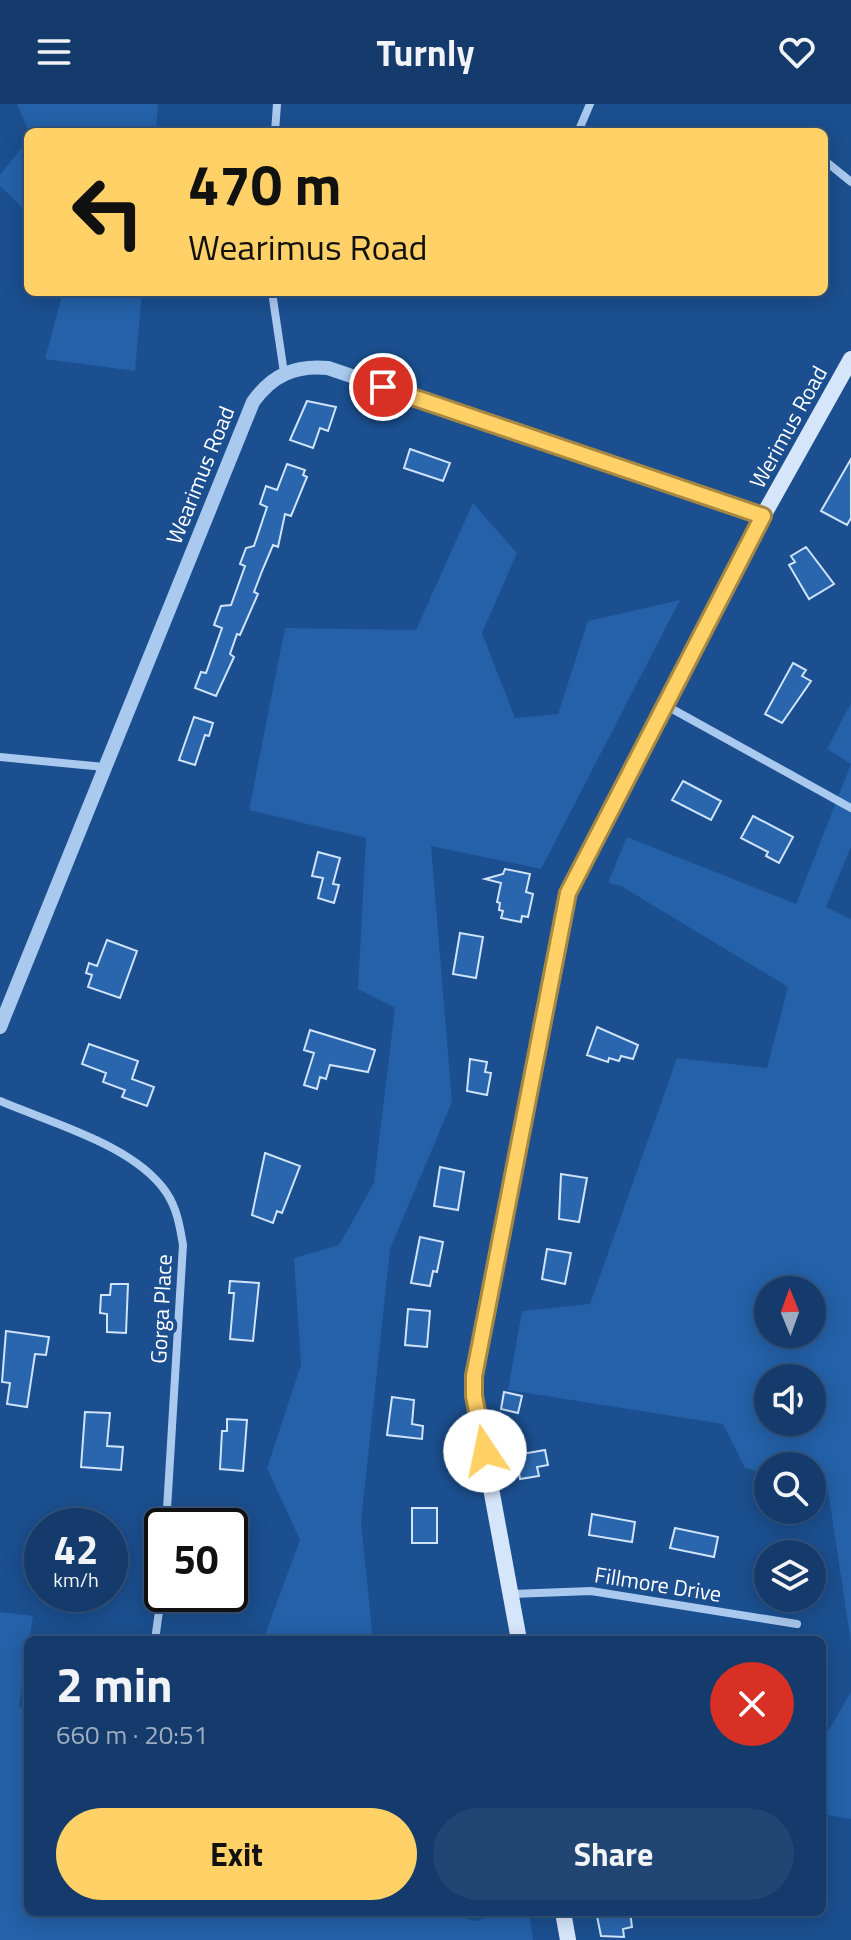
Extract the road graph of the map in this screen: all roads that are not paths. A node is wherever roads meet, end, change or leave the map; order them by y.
1 (277, 104) edge
2 (590, 104) edge
3 (275, 128) edge
4 (580, 128) edge
5 (828, 163) edge
6 (851, 182) edge
7 (273, 296) edge
8 (851, 359) edge
9 (284, 373) junction
10 (763, 516) junction
11 (665, 705) junction
12 (0, 757) edge
13 (104, 767) junction
14 (851, 808) edge
15 (0, 1027) edge
16 (0, 1101) edge
17 (167, 1508) edge
18 (512, 1594) junction
19 (159, 1612) edge
20 (797, 1624) dead end
21 (156, 1636) edge
22 (518, 1636) edge
23 (564, 1916) edge
24 (568, 1940) edge

1 - 3 street
2 - 4 street
5 - 6 street
7 - 9 street
8 - 10 main road, Werimus Road
9 - 10 street
9 - 13 street, Wearimus Road
10 - 11 main road, Werimus Road
11 - 14 street
11 - 18 main road, Werimus Road
12 - 13 street
13 - 15 street, Wearimus Road
16 - 17 street, Gorga Place
18 - 20 street, Fillmore Drive
18 - 22 main road, Werimus Road
19 - 21 street
23 - 24 main road

